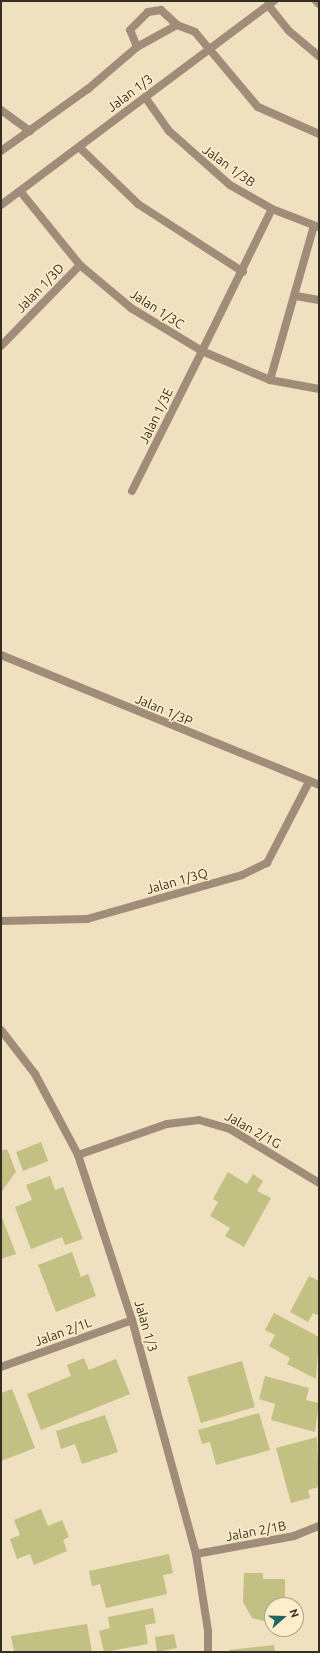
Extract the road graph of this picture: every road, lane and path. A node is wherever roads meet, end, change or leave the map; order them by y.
1 (316, 1) edge
2 (271, 3) edge
3 (319, 4) edge
4 (177, 25) junction
5 (136, 47) junction
6 (209, 48) junction
7 (319, 56) edge
8 (145, 97) junction
9 (1, 110) edge
10 (30, 131) junction
11 (319, 134) edge
12 (79, 147) junction
13 (1, 151) edge
14 (20, 191) junction
15 (1, 205) edge
16 (272, 210) junction
17 (317, 227) edge
18 (80, 265) junction
19 (243, 272) junction
20 (296, 296) junction
21 (319, 300) edge
22 (1, 346) edge
23 (202, 351) junction
24 (270, 380) junction
25 (319, 389) edge
26 (132, 491) dead end
27 (1, 655) edge
28 (309, 782) junction
29 (319, 785) edge
30 (1, 921) edge
31 (1, 1030) edge
32 (78, 1155) junction
33 (319, 1183) edge
34 (132, 1320) junction
35 (1, 1367) edge
36 (319, 1526) edge
37 (196, 1554) junction
38 (208, 1652) edge

1 - 3 street
2 - 6 street, Jalan 1/3
2 - 7 street
4 - 5 street
4 - 5 street
4 - 6 street
5 - 10 street
6 - 8 street, Jalan 1/3
6 - 11 street
8 - 12 street, Jalan 1/3
8 - 16 street, Jalan 1/3B
9 - 10 street
10 - 13 street
12 - 14 street, Jalan 1/3
12 - 19 street
14 - 15 street, Jalan 1/3
14 - 18 street, Jalan 1/3C
16 - 17 street, Jalan 1/3B
16 - 19 street, Jalan 1/3E
17 - 20 street
18 - 22 street, Jalan 1/3D
18 - 23 street, Jalan 1/3C
19 - 23 street, Jalan 1/3E
20 - 21 street
20 - 24 street
23 - 24 street, Jalan 1/3C
23 - 26 street, Jalan 1/3E
24 - 25 street, Jalan 1/3C
27 - 28 street, Jalan 1/3P
28 - 29 street, Jalan 1/3P
28 - 30 street, Jalan 1/3Q
31 - 32 street, Jalan 1/3
32 - 33 street, Jalan 2/1G
32 - 34 street, Jalan 1/3
34 - 35 street, Jalan 2/1L
34 - 37 street, Jalan 1/3
36 - 37 street, Jalan 2/1B
37 - 38 street, Jalan 1/3

